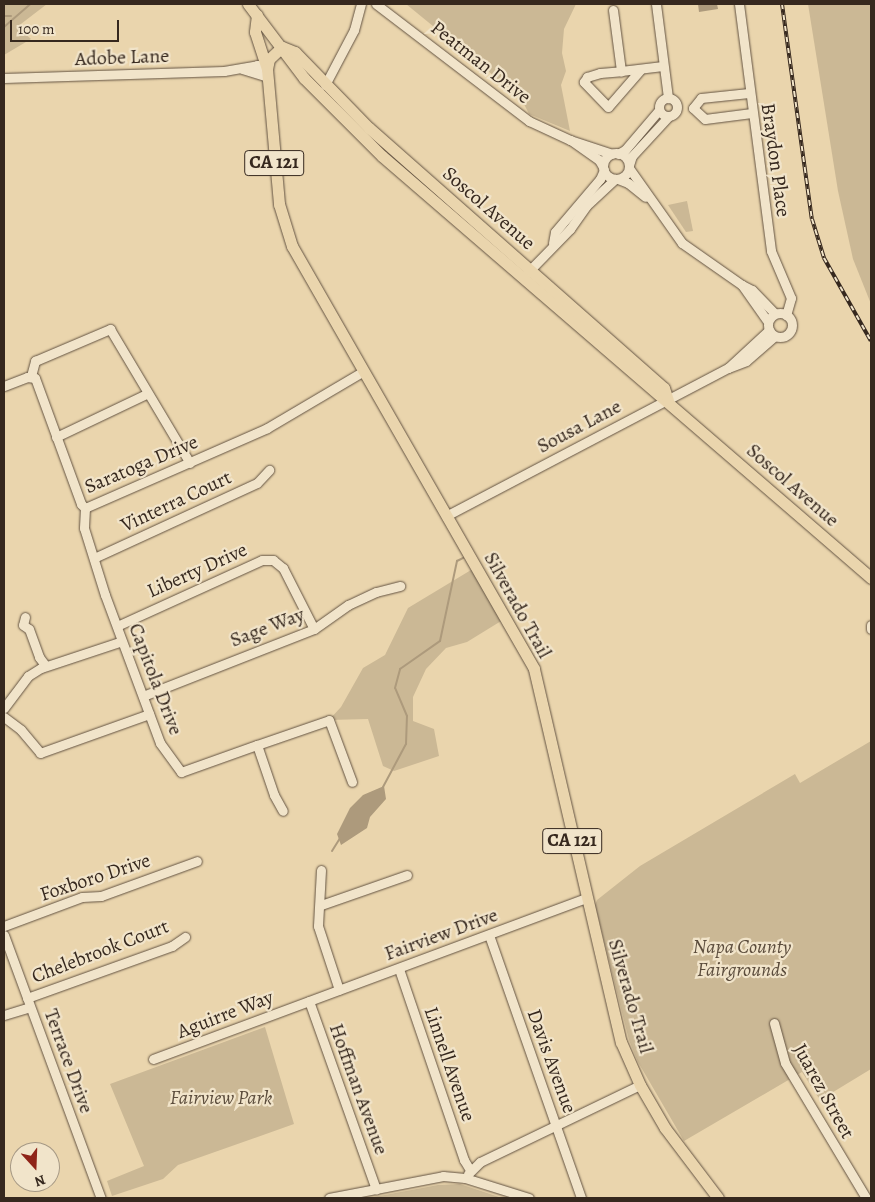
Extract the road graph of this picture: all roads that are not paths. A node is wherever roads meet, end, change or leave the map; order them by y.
1 (248, 4) edge
2 (361, 4) edge
3 (376, 4) edge
4 (656, 4) edge
5 (738, 4) edge
6 (613, 10) dead end
7 (256, 15) junction
8 (282, 47) junction
9 (664, 66) junction
10 (641, 69) junction
11 (621, 71) junction
12 (268, 73) junction
13 (4, 78) edge
14 (325, 85) junction
15 (749, 93) junction
16 (668, 98) junction
17 (678, 108) junction
18 (693, 108) junction
19 (659, 110) junction
20 (752, 113) junction
21 (668, 117) junction
22 (570, 140) junction
23 (615, 154) junction
24 (629, 167) junction
25 (603, 168) junction
26 (616, 179) junction
27 (653, 203) junction
28 (553, 243) junction
29 (530, 269) junction
30 (522, 278) junction
31 (742, 285) junction
32 (775, 314) junction
33 (786, 315) junction
34 (771, 329) junction
35 (362, 372) junction
36 (32, 376) junction
37 (4, 386) edge
38 (146, 394) junction
39 (668, 400) junction
40 (56, 436) junction
41 (190, 463) junction
42 (269, 470) dead end
43 (85, 508) junction
44 (446, 516) junction
45 (94, 558) junction
46 (871, 578) edge
47 (400, 586) dead end
48 (25, 617) dead end
49 (117, 626) junction
50 (314, 629) junction
51 (122, 641) junction
52 (45, 666) junction
53 (143, 696) junction
54 (4, 708) edge
55 (149, 714) junction
56 (4, 717) edge
57 (257, 745) junction
58 (352, 782) dead end
59 (283, 811) dead end
60 (197, 861) dead end
61 (321, 870) dead end
62 (407, 875) dead end
63 (586, 898) junction
64 (321, 905) junction
65 (4, 926) edge
66 (489, 935) junction
67 (4, 936) edge
68 (185, 937) dead end
69 (399, 968) junction
70 (339, 990) junction
71 (309, 1001) junction
72 (29, 1002) junction
73 (4, 1015) edge
74 (774, 1023) dead end
75 (153, 1059) dead end
76 (640, 1085) junction
77 (557, 1127) junction
78 (470, 1170) junction
79 (465, 1178) junction
80 (376, 1189) junction
81 (101, 1198) edge
82 (329, 1198) edge
83 (529, 1198) edge
84 (581, 1198) edge
85 (718, 1198) edge
86 (866, 1198) edge

1 - 7 main road, Soscol Avenue
2 - 14 street
3 - 22 street, Peatman Drive
4 - 9 street
5 - 15 street, Braydon Place
6 - 11 street
7 - 8 main road, Soscol Avenue
7 - 12 main road, Silverado Trail
8 - 12 main road
8 - 14 main road, Soscol Avenue
8 - 30 main road, Soscol Avenue
9 - 10 street
9 - 16 street
10 - 11 street
10 - 11 street
12 - 13 street, Adobe Lane
12 - 35 main road, Silverado Trail / CA 121
14 - 29 main road, Soscol Avenue
15 - 18 street
15 - 20 street, Braydon Place
16 - 17 street
16 - 19 street
17 - 18 street
17 - 21 street
18 - 20 street
19 - 21 street
19 - 23 street
20 - 33 street, Braydon Place
21 - 24 street
22 - 23 street, Peatman Drive
22 - 25 street, Peatman Drive
23 - 24 street, Peatman Drive
23 - 25 street
24 - 26 street
24 - 27 street, Peatman Drive
25 - 26 street, Peatman Drive
25 - 28 street
26 - 27 street, Peatman Drive
26 - 28 street
27 - 31 street, Peatman Drive
28 - 29 street
29 - 30 street
29 - 39 main road, Soscol Avenue
30 - 39 main road, Soscol Avenue
31 - 32 street, Peatman Drive
31 - 34 street, Peatman Drive
32 - 33 street
32 - 34 street
33 - 34 street
34 - 39 street, Sousa Lane
35 - 41 street, Saratoga Drive
35 - 44 main road, Silverado Trail / CA 121
36 - 37 street
36 - 38 street
36 - 40 street, Saratoga Drive
38 - 40 street
38 - 41 street
39 - 44 street, Sousa Lane
39 - 46 main road, Soscol Avenue
40 - 43 street, Saratoga Drive
41 - 43 street, Saratoga Drive
42 - 45 street, Vinterra Court
43 - 45 street, Capitola Drive
44 - 63 main road, Silverado Trail / CA 121
45 - 49 street, Capitola Drive
47 - 50 street, Sage Way
48 - 52 street
49 - 50 street, Liberty Drive
49 - 51 street, Capitola Drive
50 - 53 street, Sage Way
51 - 52 street
51 - 53 street, Capitola Drive
52 - 54 street
53 - 55 street, Capitola Drive
55 - 56 street
55 - 57 street, Capitola Drive
57 - 58 street
57 - 59 street
60 - 65 street, Foxboro Drive
61 - 64 street
62 - 64 street
63 - 66 street, Fairview Drive
63 - 76 main road, Silverado Trail / CA 121
64 - 70 street
66 - 69 street, Fairview Drive
66 - 77 street, Davis Avenue
67 - 72 street, Terrace Drive
68 - 72 street, Chelebrook Court
69 - 70 street, Fairview Drive
69 - 78 street, Linnell Avenue
70 - 71 street, Fairview Drive
71 - 75 street, Aguirre Way
71 - 80 street, Hoffman Avenue
72 - 73 street, Chelebrook Court
72 - 81 street, Terrace Drive
74 - 86 street, Juarez Street
76 - 77 street
76 - 85 main road, Silverado Trail / CA 121
77 - 78 street
77 - 84 street, Davis Avenue
78 - 79 street
79 - 80 street
79 - 83 street
80 - 82 street

